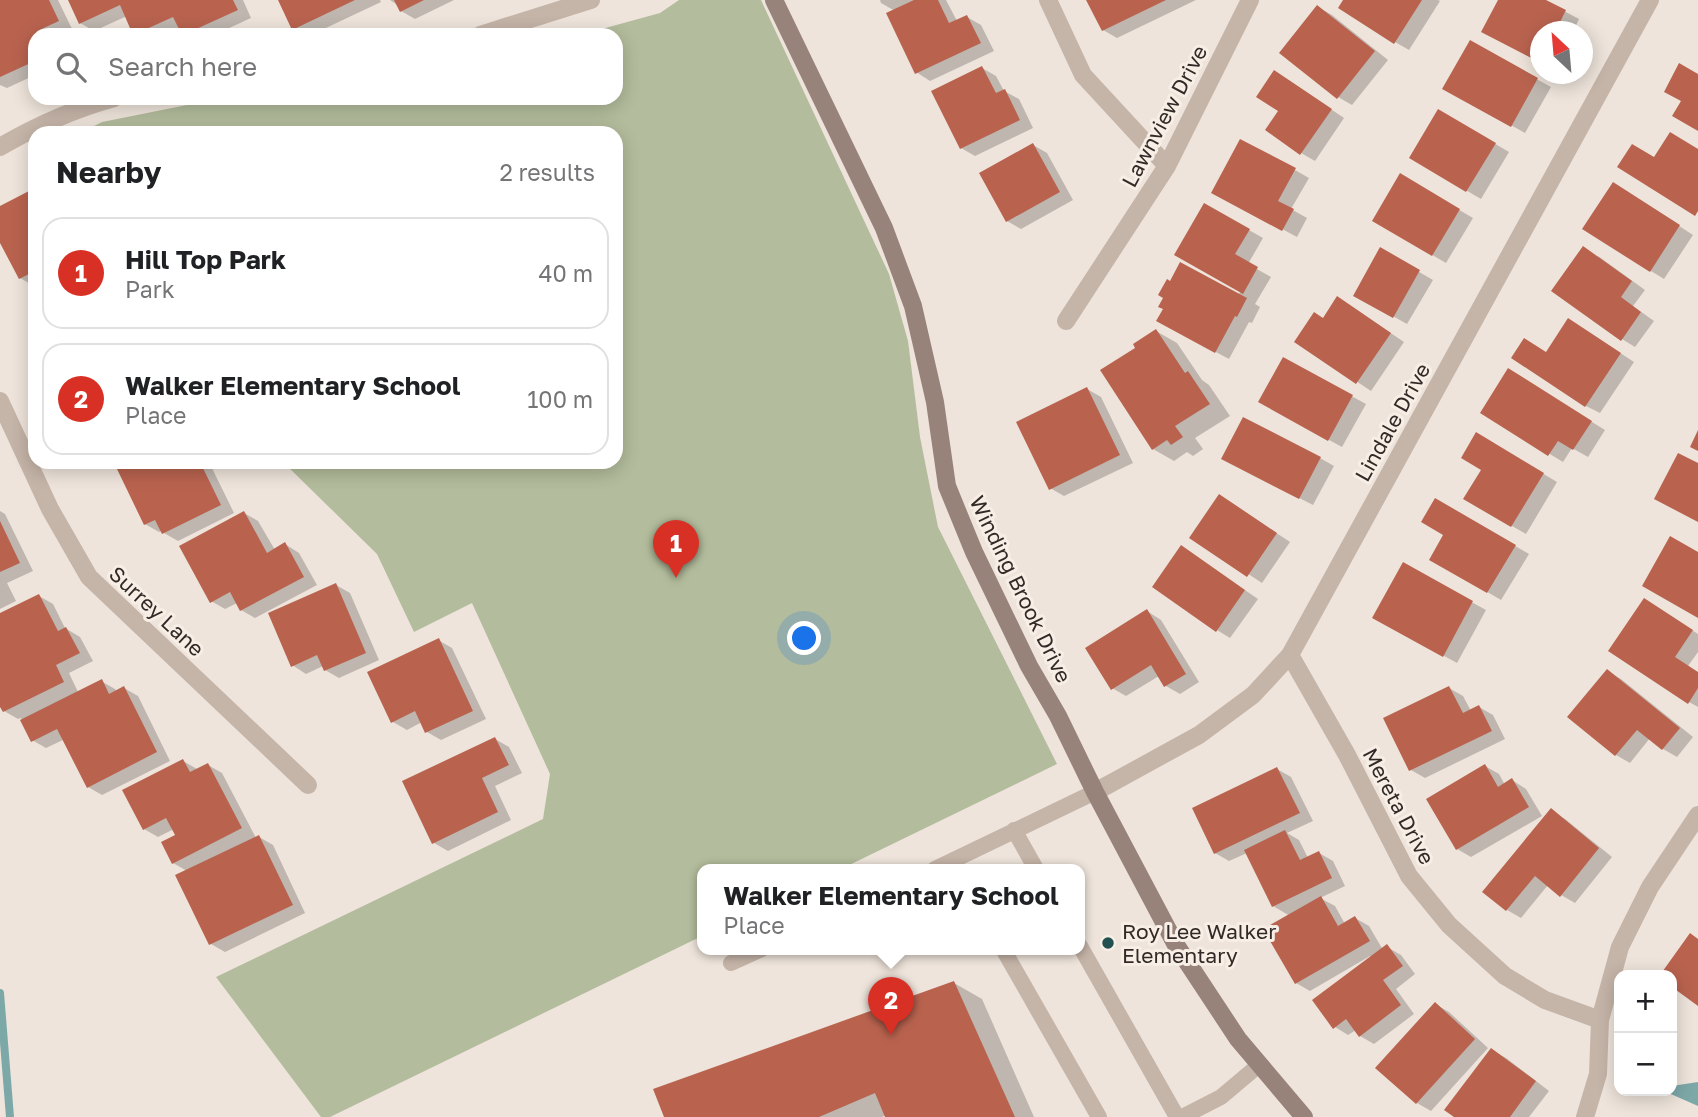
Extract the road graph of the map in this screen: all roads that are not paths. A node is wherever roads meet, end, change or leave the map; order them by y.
1 (591, 0) edge
2 (775, 0) edge
3 (1048, 0) edge
4 (1250, 0) edge
5 (1650, 0) edge
6 (502, 28) edge
7 (90, 105) edge
8 (36, 126) edge
9 (28, 130) edge
10 (0, 147) edge
11 (1167, 166) junction
12 (1066, 321) dead end
13 (0, 401) edge
14 (28, 461) edge
15 (31, 469) edge
16 (1290, 655) junction
17 (308, 785) dead end
18 (1095, 792) junction
19 (1698, 815) edge
20 (1014, 830) junction
21 (957, 864) edge
22 (1033, 864) edge
23 (749, 955) edge
24 (1006, 955) edge
25 (1085, 955) edge
26 (732, 963) dead end
27 (1600, 1020) junction
28 (1259, 1065) junction
29 (1099, 1117) edge
30 (1180, 1117) edge
31 (1304, 1117) edge
32 (1585, 1117) edge

1 - 6 street
2 - 18 street, Winding Brook Drive
3 - 11 street
4 - 11 street, Lawnview Drive
5 - 16 street, Lindale Drive
7 - 8 street
9 - 10 street
11 - 12 street, Lawnview Drive
13 - 14 street, Surrey Lane
15 - 17 street, Surrey Lane
16 - 18 street, Lindale Drive
16 - 27 street, Mereta Drive
18 - 20 lane
18 - 28 street, Winding Brook Drive
19 - 27 street
20 - 21 lane
20 - 22 lane
23 - 26 lane
24 - 29 lane
25 - 30 lane
27 - 32 street
28 - 30 lane
28 - 31 street, Winding Brook Drive

